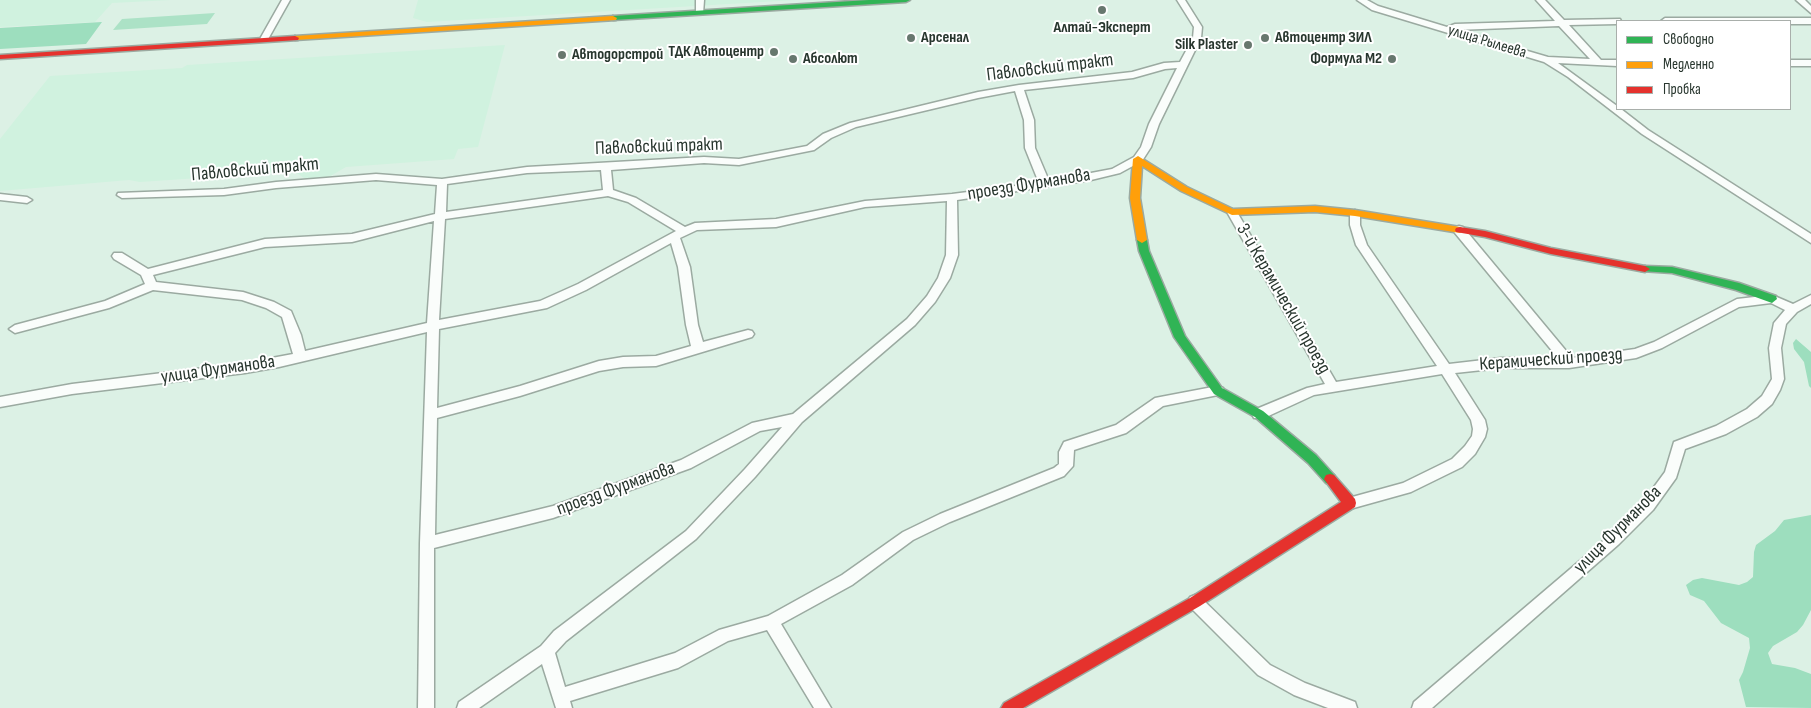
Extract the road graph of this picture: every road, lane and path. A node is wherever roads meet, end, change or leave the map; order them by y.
1 (286, 0) edge
2 (700, 0) edge
3 (906, 0) edge
4 (1181, 0) edge
5 (1362, 0) edge
6 (1540, 0) edge
7 (1800, 0) edge
8 (1811, 10) edge
9 (700, 12) junction
10 (1616, 21) edge
11 (1791, 21) edge
12 (1811, 21) edge
13 (1562, 24) junction
14 (1448, 30) junction
15 (264, 40) junction
16 (0, 57) edge
17 (1547, 60) junction
18 (1598, 62) junction
19 (1616, 63) edge
20 (1791, 63) edge
21 (1811, 63) edge
22 (1185, 65) junction
23 (1019, 88) junction
24 (1616, 110) edge
25 (1616, 110) edge
26 (1138, 160) junction
27 (606, 167) junction
28 (442, 182) junction
29 (1045, 185) junction
30 (608, 193) junction
31 (122, 195) dead end
32 (0, 197) edge
33 (952, 197) junction
34 (27, 200) dead end
35 (1232, 212) junction
36 (1355, 213) junction
37 (439, 216) junction
38 (1459, 230) junction
39 (679, 233) junction
40 (1811, 238) edge
41 (118, 256) dead end
42 (146, 273) junction
43 (152, 286) junction
44 (1811, 298) edge
45 (1772, 299) junction
46 (1793, 308) junction
47 (433, 326) junction
48 (15, 329) dead end
49 (748, 334) dead end
50 (698, 348) junction
51 (300, 356) junction
52 (1569, 362) junction
53 (1445, 369) junction
54 (1333, 387) junction
55 (1218, 391) junction
56 (0, 402) edge
57 (431, 414) junction
58 (1259, 414) junction
59 (797, 418) junction
60 (1350, 503) junction
61 (427, 543) junction
62 (1195, 602) junction
63 (771, 622) junction
64 (547, 651) junction
65 (563, 702) edge
66 (426, 708) edge
67 (464, 708) edge
68 (823, 708) edge
69 (1009, 708) edge
70 (1349, 708) edge
71 (1420, 708) edge

1 - 15 street
2 - 9 street
3 - 9 street
4 - 22 street
5 - 14 street, улица Рылеева
6 - 13 street
7 - 8 street
9 - 15 street
10 - 13 street
11 - 12 street
13 - 14 street
13 - 18 street
14 - 17 street, улица Рылеева
15 - 16 street
17 - 18 street, улица Рылеева
17 - 24 street
18 - 19 street, улица Рылеева
20 - 21 street
22 - 23 street, Павловский тракт
22 - 26 street
23 - 27 street, Павловский тракт
23 - 29 street
25 - 40 street
26 - 29 street, проезд Фурманова
26 - 35 street
26 - 55 street
27 - 28 street, Павловский тракт
27 - 30 street
28 - 31 street, Павловский тракт
28 - 37 street
29 - 33 street, проезд Фурманова
30 - 37 street
30 - 39 street
32 - 34 street
33 - 39 street, улица Фурманова
33 - 59 street, проезд Фурманова
35 - 36 street
35 - 54 street, 3-й Керамический проезд
36 - 38 street
36 - 53 street
37 - 42 street
37 - 47 street
38 - 45 street
38 - 52 street
39 - 47 street, улица Фурманова
39 - 50 street
41 - 42 street
42 - 43 street
43 - 48 street
43 - 51 street
44 - 46 street, улица Фурманова
45 - 46 street, Керамический проезд
45 - 52 street, Керамический проезд
46 - 71 street, улица Фурманова
47 - 51 street, улица Фурманова
47 - 57 street
49 - 50 street
50 - 57 street
51 - 56 street, улица Фурманова
52 - 53 street, Керамический проезд
53 - 54 street, Керамический проезд
53 - 60 street
54 - 58 street, Керамический проезд
55 - 58 street
55 - 63 street
57 - 61 street
58 - 60 street
59 - 61 street, проезд Фурманова
59 - 64 street, проезд Фурманова
60 - 62 street
61 - 66 street
62 - 69 street
62 - 70 street
63 - 65 street
63 - 68 street
64 - 65 street
64 - 67 street, проезд Фурманова

